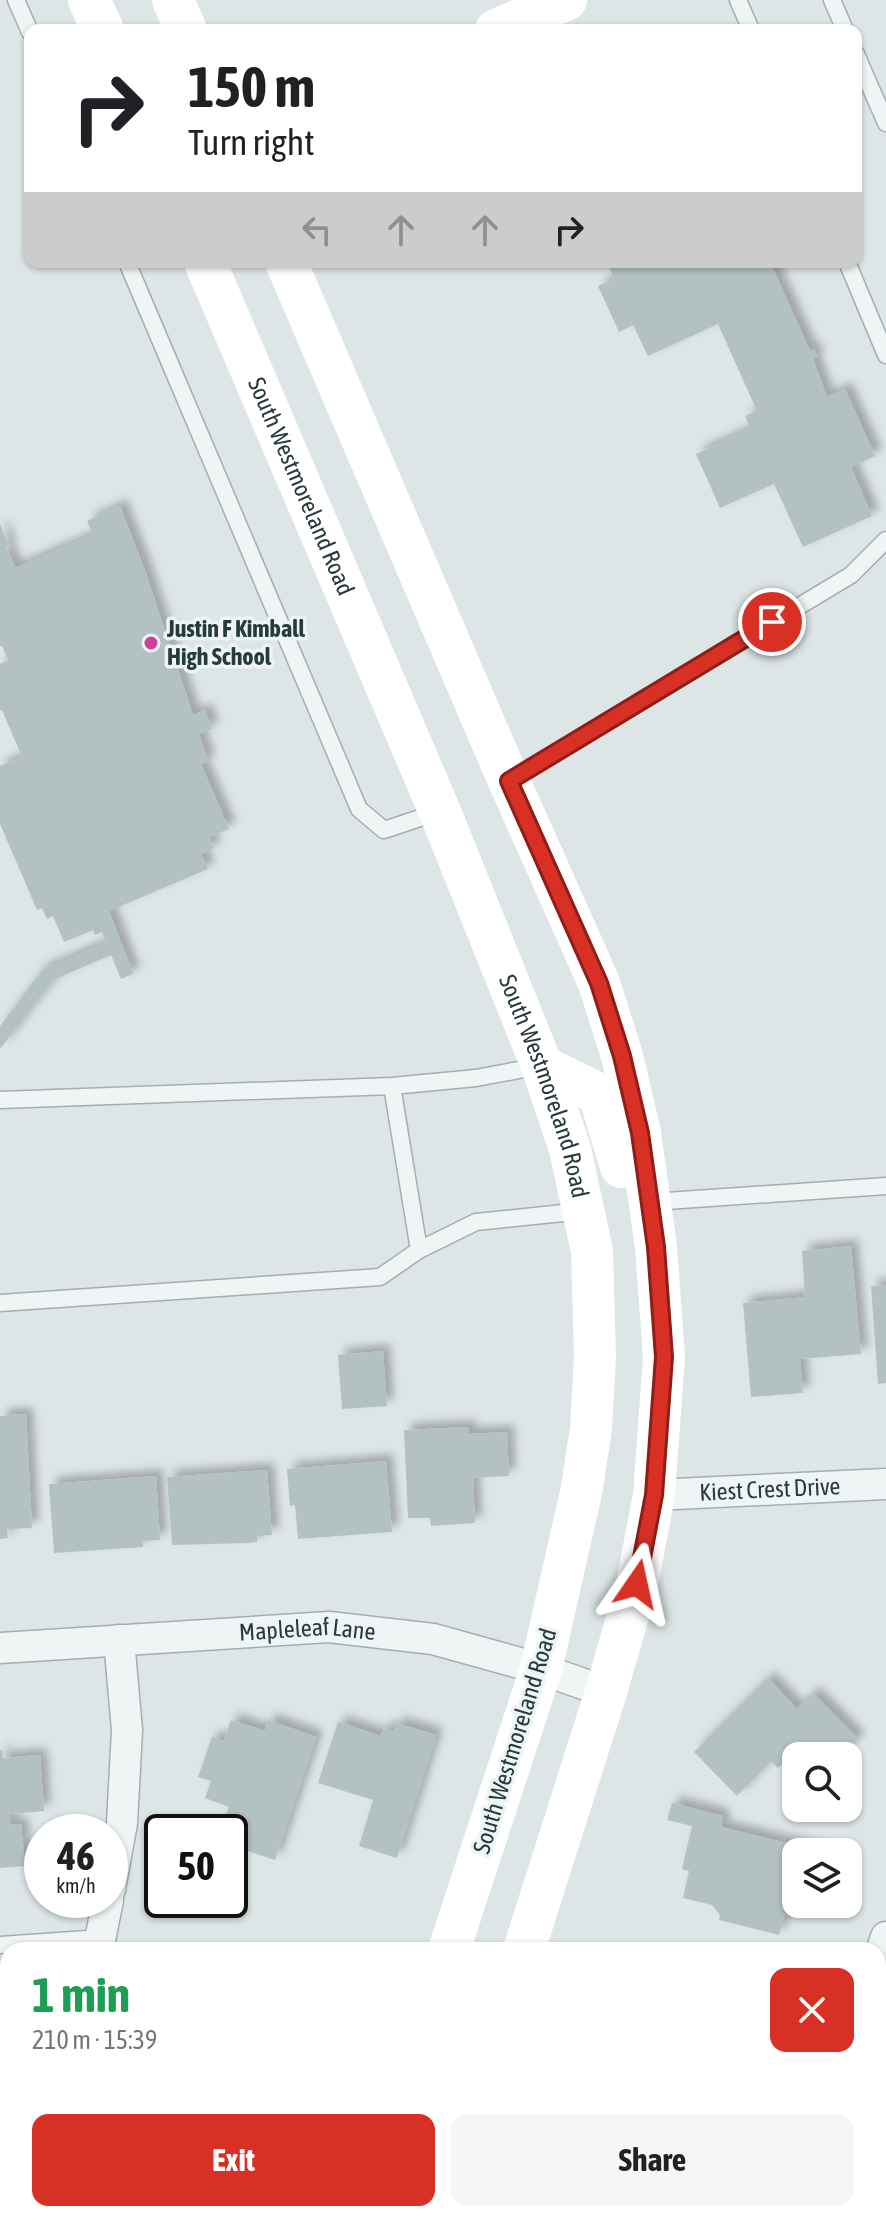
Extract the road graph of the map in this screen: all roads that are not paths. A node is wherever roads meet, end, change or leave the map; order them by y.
1 (16, 0) edge
2 (89, 0) edge
3 (173, 0) edge
4 (566, 0) edge
5 (738, 0) edge
6 (832, 0) edge
7 (26, 24) edge
8 (100, 24) edge
9 (183, 24) edge
10 (510, 24) edge
11 (748, 24) edge
12 (842, 24) edge
13 (862, 68) edge
14 (886, 123) edge
15 (130, 268) edge
16 (208, 268) edge
17 (289, 268) edge
18 (850, 268) edge
19 (886, 355) edge
20 (886, 540) edge
21 (509, 781) junction
22 (440, 812) junction
23 (542, 1066) junction
24 (392, 1086) junction
25 (0, 1100) edge
26 (886, 1186) edge
27 (650, 1202) junction
28 (584, 1210) junction
29 (419, 1250) junction
30 (0, 1303) edge
31 (886, 1484) edge
32 (654, 1495) junction
33 (119, 1640) junction
34 (0, 1648) edge
35 (541, 1669) junction
36 (606, 1692) junction
37 (122, 1814) edge
38 (105, 1918) edge
39 (100, 1942) edge
40 (452, 1942) edge
41 (527, 1942) edge

1 - 7 lane
2 - 8 main road
3 - 9 main road
4 - 10 main road
5 - 11 lane
6 - 12 lane
13 - 14 lane
15 - 22 lane
16 - 22 main road, South Westmoreland Road
17 - 21 main road
18 - 19 lane
20 - 21 lane
21 - 27 main road
22 - 23 main road, South Westmoreland Road
23 - 24 lane
23 - 27 main road
23 - 28 main road, South Westmoreland Road
24 - 25 lane
24 - 29 lane
26 - 27 lane
27 - 32 main road
28 - 29 lane
28 - 35 main road, South Westmoreland Road
29 - 30 lane
31 - 32 street, Kiest Crest Drive
32 - 36 main road
33 - 34 street, Mapleleaf Lane
33 - 35 street, Mapleleaf Lane
33 - 37 street
35 - 36 street, Mapleleaf Lane
35 - 40 main road, South Westmoreland Road
36 - 41 main road
38 - 39 street

